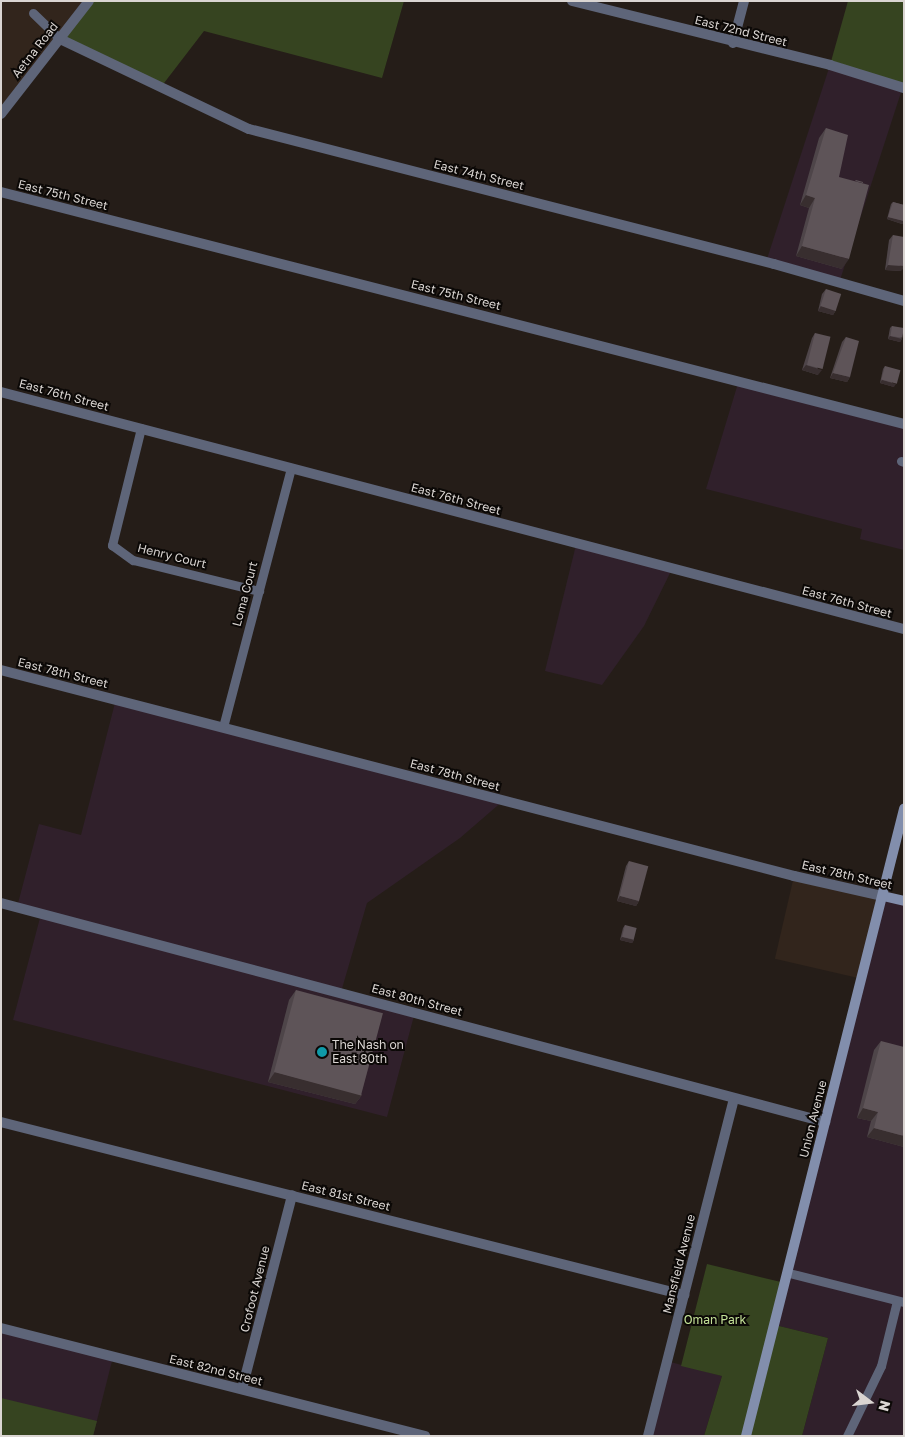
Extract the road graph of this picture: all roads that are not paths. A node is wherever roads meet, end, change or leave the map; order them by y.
1 (89, 1) edge
2 (572, 1) edge
3 (744, 1) edge
4 (33, 12) dead end
5 (60, 39) junction
6 (734, 43) junction
7 (904, 88) edge
8 (1, 114) edge
9 (1, 192) edge
10 (904, 301) edge
11 (1, 392) edge
12 (904, 424) edge
13 (141, 428) junction
14 (291, 468) junction
15 (259, 591) junction
16 (904, 629) edge
17 (1, 670) edge
18 (223, 727) junction
19 (904, 809) edge
20 (883, 896) junction
21 (904, 901) edge
22 (1, 903) edge
23 (734, 1099) junction
24 (1, 1122) edge
25 (825, 1122) junction
26 (292, 1195) junction
27 (789, 1273) junction
28 (684, 1295) junction
29 (901, 1302) edge
30 (1, 1328) edge
31 (242, 1389) junction
32 (425, 1436) edge
33 (648, 1436) edge
34 (746, 1436) edge
35 (847, 1436) edge

1 - 5 street, Aetna Road
2 - 6 street, East 72nd Street
3 - 6 street
4 - 5 lane
5 - 8 street, Aetna Road
5 - 10 street, East 74th Street
6 - 7 street, East 72nd Street
9 - 12 street, East 75th Street
11 - 13 street, East 76th Street
13 - 14 street, East 76th Street
13 - 15 lane, Henry Court
14 - 15 lane, Loma Court
14 - 16 street, East 76th Street
15 - 18 lane, Loma Court
17 - 18 street, East 78th Street
18 - 20 street, East 78th Street
19 - 20 main road, Union Avenue
20 - 21 main road, East 78th Street
20 - 25 main road, Union Avenue
22 - 23 street, East 80th Street
23 - 25 street, East 80th Street
23 - 28 street, Mansfield Avenue
24 - 26 street, East 81st Street
25 - 27 main road, Union Avenue
26 - 28 street, East 81st Street
26 - 31 street, Crofoot Avenue
27 - 29 lane
27 - 34 main road, Union Avenue
28 - 33 street, Mansfield Avenue
29 - 35 lane
30 - 31 street, East 82nd Street
31 - 32 street, East 82nd Street

